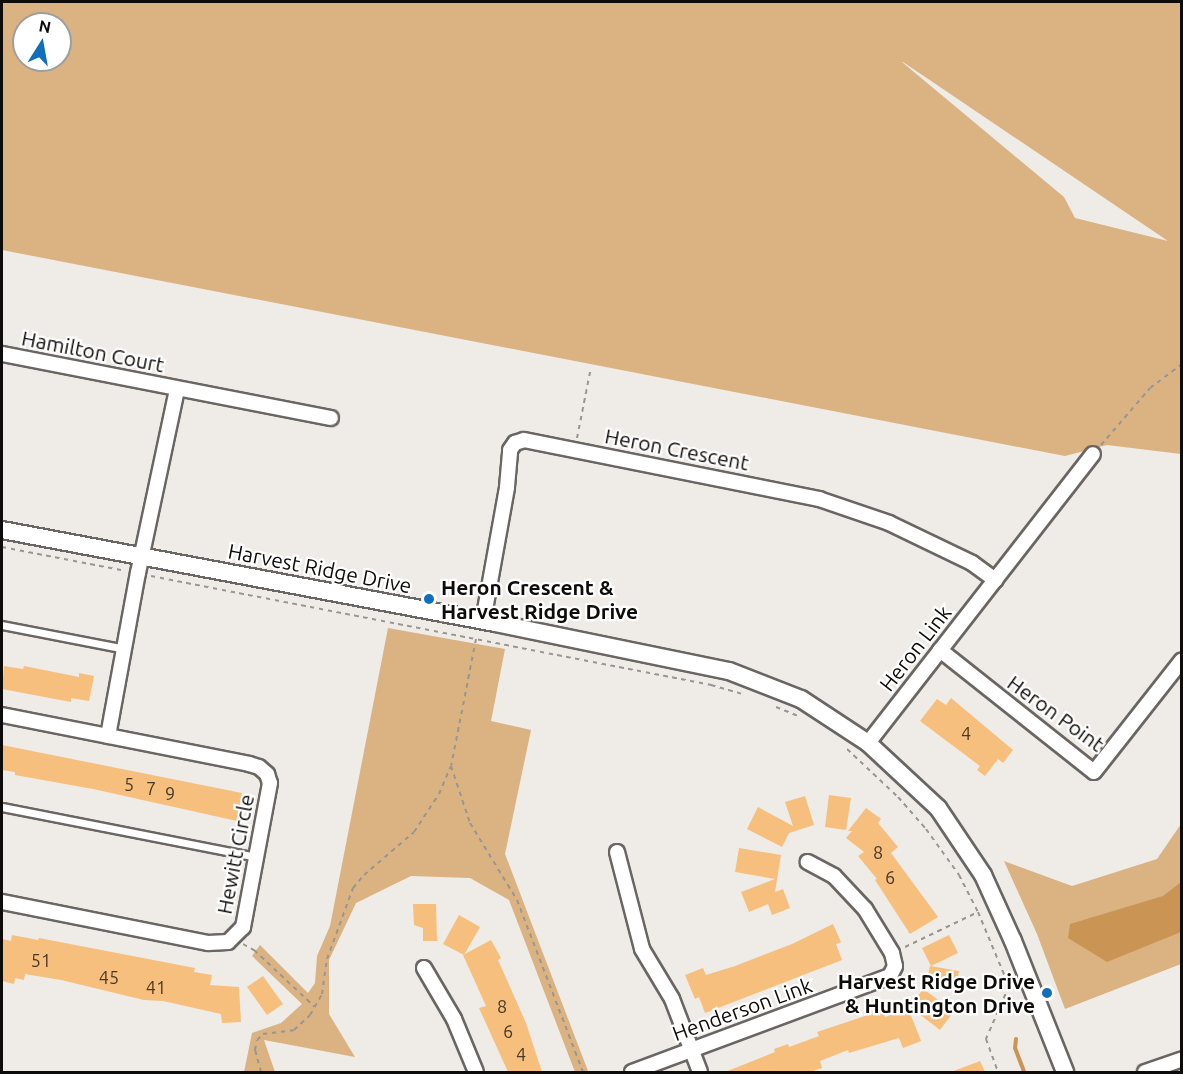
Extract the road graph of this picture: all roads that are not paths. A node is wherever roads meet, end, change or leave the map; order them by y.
1 (2, 354) edge
2 (177, 390) junction
3 (331, 418) dead end
4 (1094, 454) road end
5 (2, 530) edge
6 (140, 565) junction
7 (995, 580) junction
8 (483, 621) junction
9 (2, 625) edge
10 (125, 649) junction
11 (940, 650) junction
12 (1182, 660) edge
13 (2, 716) edge
14 (108, 736) junction
15 (868, 743) junction
16 (2, 807) edge
17 (617, 852) dead end
18 (256, 857) junction
19 (808, 862) dead end
20 (2, 902) edge
21 (424, 968) dead end
22 (692, 1050) junction
23 (1182, 1059) edge
24 (476, 1072) edge
25 (632, 1072) edge
26 (700, 1072) edge
27 (1065, 1072) edge
28 (1145, 1072) edge

1 - 2 street, Hamilton Court
2 - 3 street, Hamilton Court
2 - 6 street, Hamilton Court
4 - 7 street, Heron Link
5 - 6 street, Harvest Ridge Drive
6 - 8 street, Harvest Ridge Drive
6 - 10 street
7 - 8 street, Heron Crescent
7 - 11 street, Heron Link
8 - 15 street, Harvest Ridge Drive
9 - 10 lane
10 - 14 street
11 - 12 street, Heron Point
11 - 15 street, Heron Link
13 - 14 street, Hewitt Circle
14 - 18 street, Hewitt Circle
15 - 27 street, Harvest Ridge Drive
16 - 18 lane
17 - 22 street
18 - 20 street, Hewitt Circle
19 - 22 street, Henderson Link
21 - 24 street
22 - 25 street, Henderson Link
22 - 26 street
23 - 28 street

